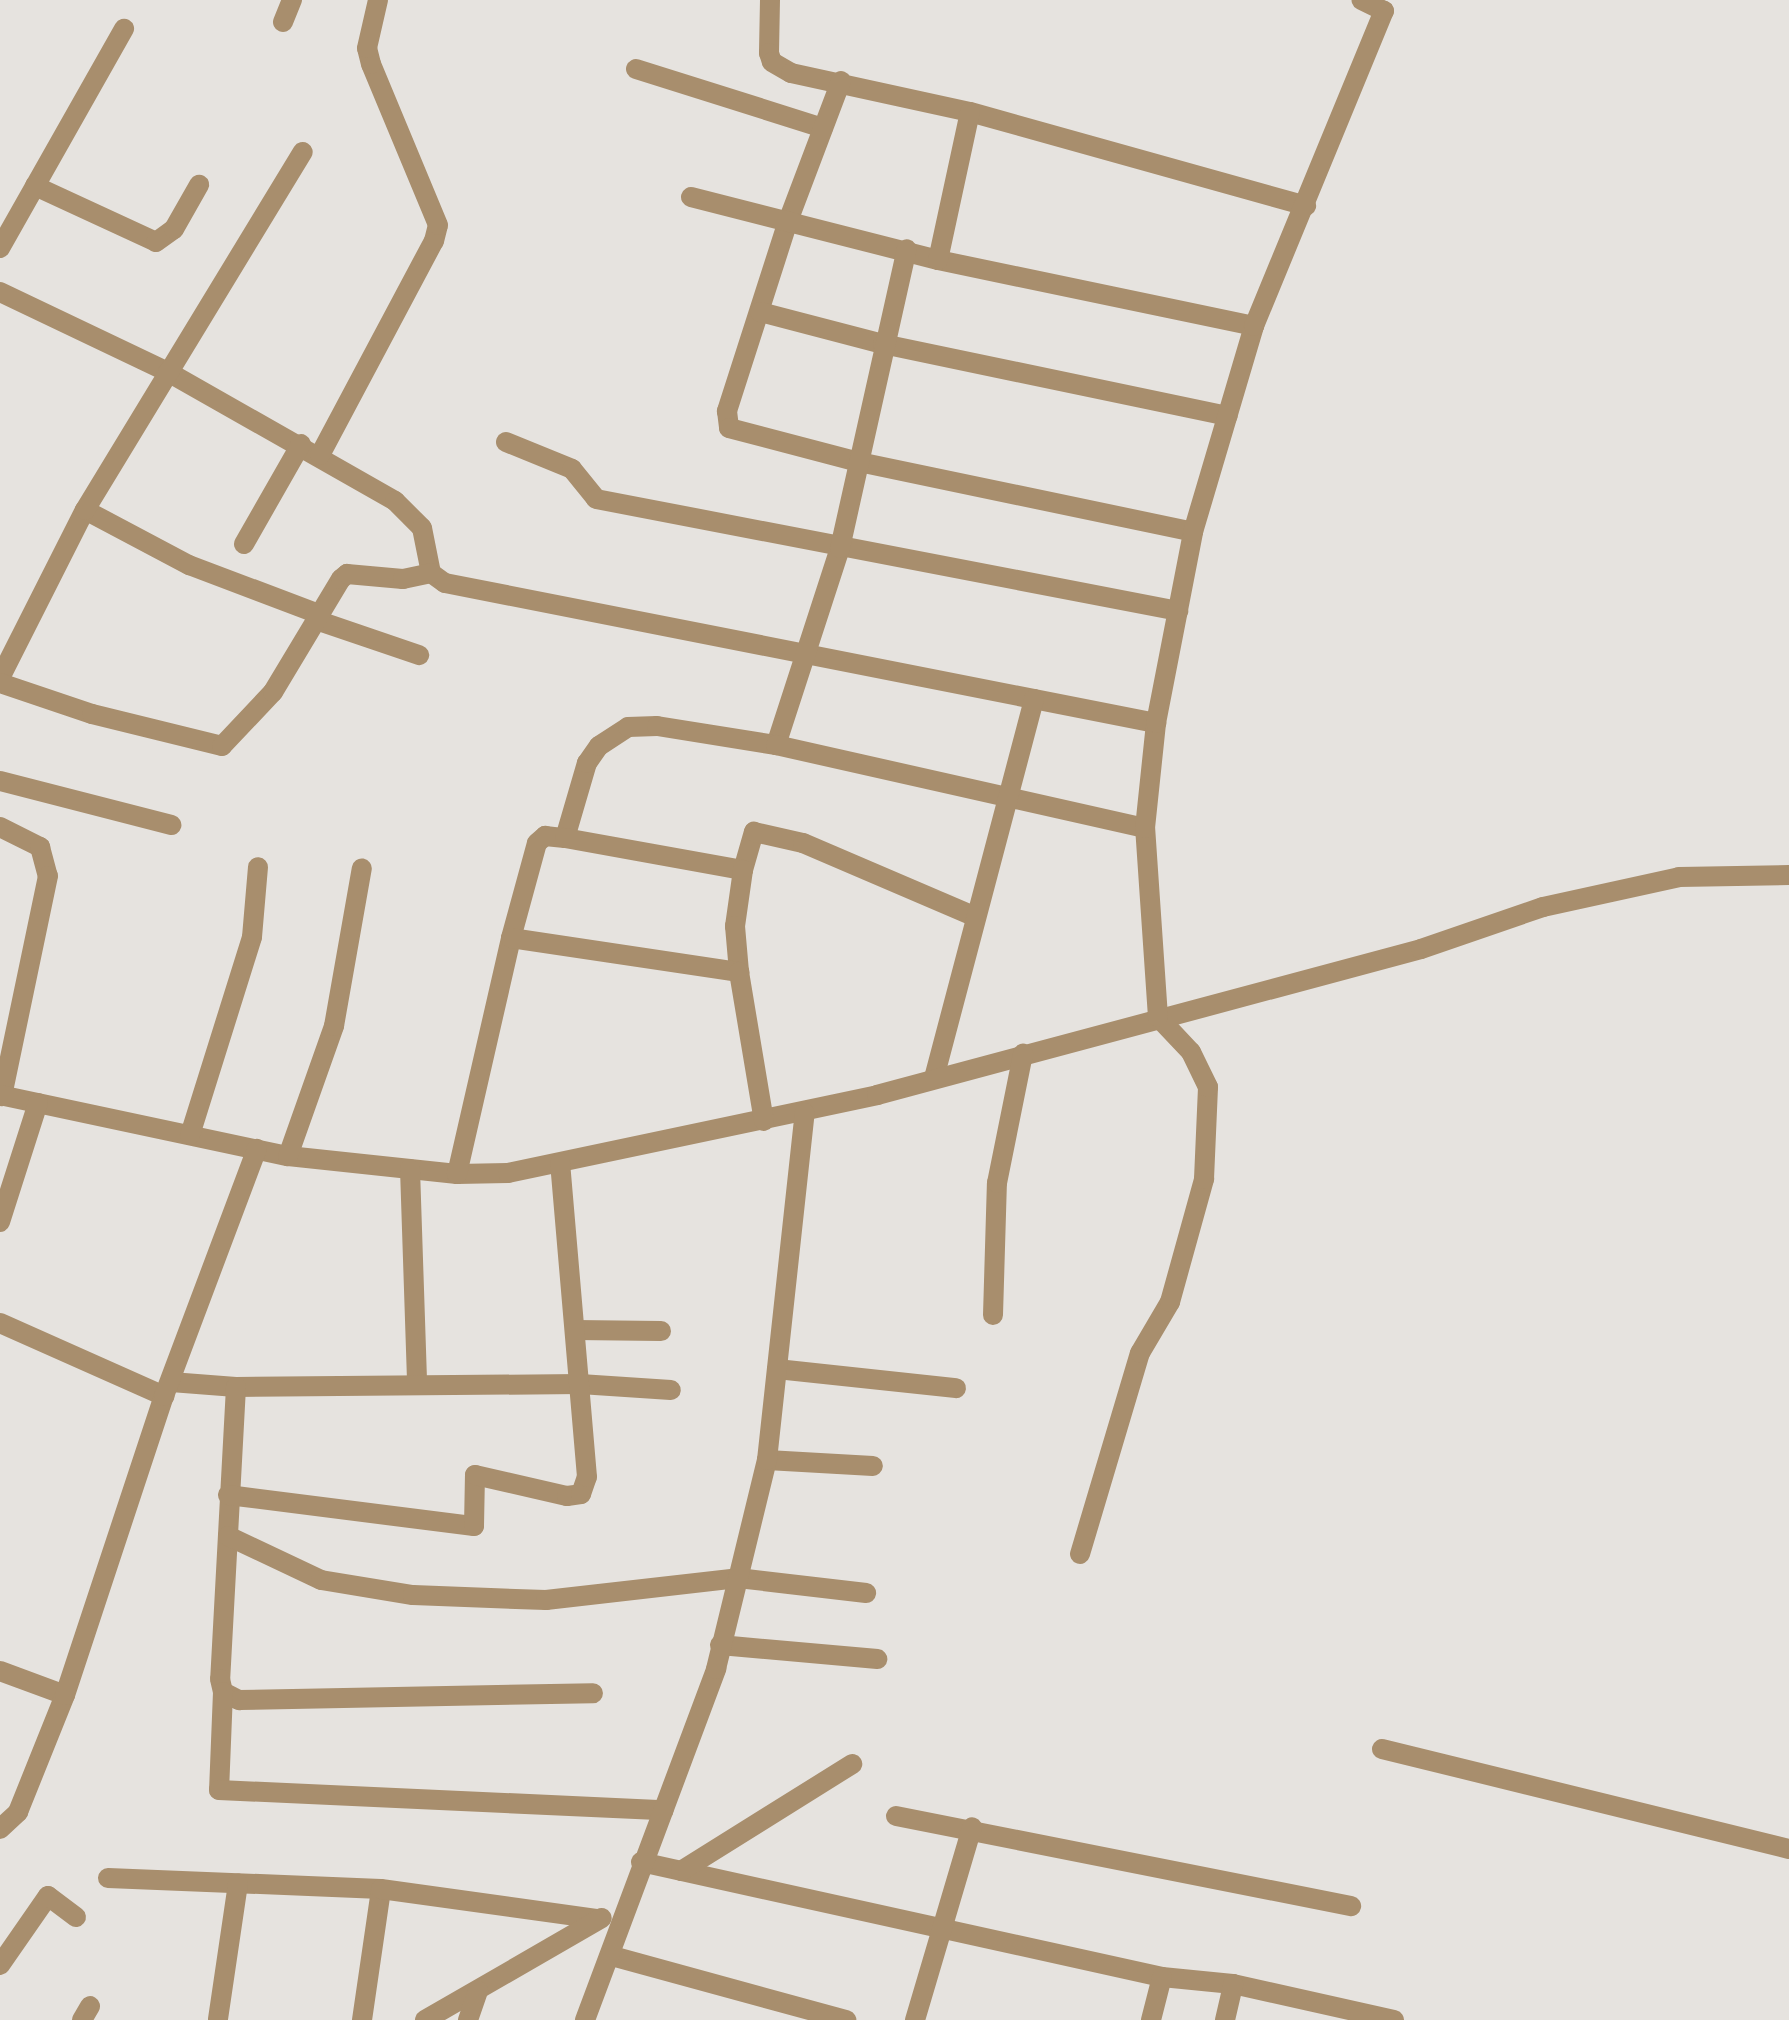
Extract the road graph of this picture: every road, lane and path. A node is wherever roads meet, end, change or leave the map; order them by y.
1 (292, 0) edge
2 (378, 0) edge
3 (770, 0) edge
4 (1361, 0) edge
5 (283, 22) dead end
6 (124, 29) dead end
7 (636, 69) dead end
8 (841, 81) junction
9 (970, 112) junction
10 (823, 128) junction
11 (303, 152) dead end
12 (199, 185) dead end
13 (35, 186) junction
14 (691, 197) dead end
15 (1306, 206) junction
16 (788, 221) junction
17 (0, 248) edge
18 (907, 249) junction
19 (938, 260) junction
20 (0, 292) edge
21 (760, 312) junction
22 (1254, 326) junction
23 (883, 344) junction
24 (168, 372) junction
25 (1228, 416) junction
26 (506, 442) dead end
27 (301, 444) junction
28 (320, 455) junction
29 (859, 462) junction
30 (85, 510) junction
31 (1193, 532) junction
32 (244, 544) dead end
33 (840, 548) junction
34 (431, 573) junction
35 (1178, 611) junction
36 (317, 617) junction
37 (4, 654) edge
38 (419, 655) dead end
39 (808, 656) junction
40 (0, 680) edge
41 (1034, 699) junction
42 (1156, 723) junction
43 (776, 745) junction
44 (0, 781) edge
45 (1008, 797) junction
46 (171, 825) dead end
47 (0, 827) edge
48 (1145, 828) junction
49 (565, 838) junction
50 (258, 867) dead end
51 (362, 868) dead end
52 (743, 870) junction
53 (1789, 875) edge
54 (976, 917) junction
55 (511, 938) junction
56 (739, 972) junction
57 (1158, 1017) junction
58 (1023, 1054) junction
59 (934, 1078) junction
60 (1, 1096) edge
61 (38, 1103) junction
62 (805, 1113) junction
63 (764, 1121) junction
64 (190, 1135) junction
65 (257, 1149) junction
66 (288, 1156) junction
67 (560, 1163) junction
68 (410, 1169) junction
69 (457, 1174) junction
70 (0, 1222) edge
71 (993, 1315) dead end
72 (0, 1323) edge
73 (575, 1330) junction
74 (661, 1331) dead end
75 (777, 1369) junction
76 (417, 1384) junction
77 (580, 1384) junction
78 (236, 1387) junction
79 (956, 1388) dead end
80 (167, 1389) junction
81 (671, 1390) dead end
82 (767, 1460) junction
83 (873, 1466) dead end
84 (228, 1495) junction
85 (228, 1536) junction
86 (1080, 1554) dead end
87 (738, 1578) junction
88 (866, 1593) dead end
89 (720, 1645) junction
90 (877, 1659) dead end
91 (0, 1671) edge
92 (223, 1692) junction
93 (593, 1693) dead end
94 (65, 1695) junction
95 (1382, 1749) dead end
96 (852, 1764) dead end
97 (664, 1810) junction
98 (896, 1816) dead end
99 (972, 1827) junction
100 (0, 1829) edge
101 (1789, 1849) edge
102 (641, 1862) junction
103 (681, 1871) junction
104 (108, 1878) dead end
105 (238, 1883) junction
106 (381, 1889) junction
107 (1351, 1906) dead end
108 (625, 1912) junction
109 (76, 1917) dead end
110 (598, 1919) junction
111 (944, 1930) junction
112 (612, 1956) junction
113 (0, 1965) edge
114 (1162, 1977) junction
115 (1233, 1984) junction
116 (478, 1991) junction
117 (1310, 1999) junction
118 (1386, 2018) edge
119 (218, 2019) edge
120 (362, 2020) edge
121 (425, 2020) edge
122 (468, 2020) edge
123 (585, 2020) edge
124 (846, 2020) edge
125 (915, 2020) edge
126 (1151, 2020) edge
127 (1225, 2020) edge
128 (1305, 2020) edge

1 - 5 street
2 - 28 street
3 - 8 street
4 - 15 street
6 - 13 street
7 - 10 street
8 - 9 street
8 - 10 street
9 - 15 street
9 - 19 street
10 - 16 street
11 - 24 street
12 - 13 street
13 - 17 street
14 - 16 street
15 - 22 street
16 - 18 street
16 - 21 street
18 - 19 street
18 - 23 street
19 - 22 street
20 - 24 street
21 - 23 street
21 - 29 street
22 - 25 street
23 - 25 street
23 - 29 street
24 - 27 street
24 - 30 street
25 - 31 street
26 - 33 street
27 - 28 street
27 - 32 street
28 - 34 street
29 - 31 street
29 - 33 street
30 - 36 street
30 - 37 street
31 - 35 street
33 - 35 street
33 - 39 street
34 - 36 street
34 - 39 street
35 - 42 street
36 - 38 street
36 - 40 street
37 - 40 street
39 - 41 street
39 - 43 street
41 - 42 street
41 - 45 street
42 - 48 street
43 - 45 street
43 - 49 street
44 - 46 street
45 - 48 street
45 - 54 street
47 - 60 street
48 - 57 street
49 - 52 street
49 - 55 street
50 - 64 street
51 - 66 street
52 - 54 street
52 - 56 street
53 - 57 street
54 - 59 street
55 - 56 street
55 - 69 street
56 - 63 street
57 - 58 street
57 - 86 street
58 - 59 street
58 - 71 street
59 - 62 street
60 - 61 street
61 - 64 street
61 - 70 street
62 - 63 street
62 - 75 street
63 - 67 street
64 - 65 street
65 - 66 street
65 - 80 street
66 - 68 street
67 - 69 street
67 - 73 street
68 - 69 street
68 - 76 street
72 - 80 street
73 - 74 street
73 - 77 street
75 - 79 street
75 - 82 street
76 - 77 street
76 - 78 street
77 - 81 street
77 - 84 street
78 - 80 street
78 - 84 street
80 - 94 street
82 - 83 street
82 - 87 street
84 - 85 street
85 - 87 street
85 - 92 street
87 - 88 street
87 - 89 street
89 - 90 street
89 - 97 street
91 - 94 street
92 - 93 street
92 - 97 street
94 - 100 street
95 - 101 street
96 - 103 street
97 - 102 street
98 - 99 street
99 - 107 street
99 - 111 street
102 - 103 street
102 - 108 street
103 - 111 street
104 - 105 street
105 - 106 street
105 - 119 street
106 - 110 street
106 - 120 street
108 - 110 street
108 - 112 street
109 - 113 street
110 - 116 street
111 - 114 street
111 - 125 street
112 - 123 street
112 - 124 street
114 - 115 street
114 - 126 street
115 - 117 street
115 - 127 street
116 - 121 street
116 - 122 street
117 - 118 street
117 - 128 street

